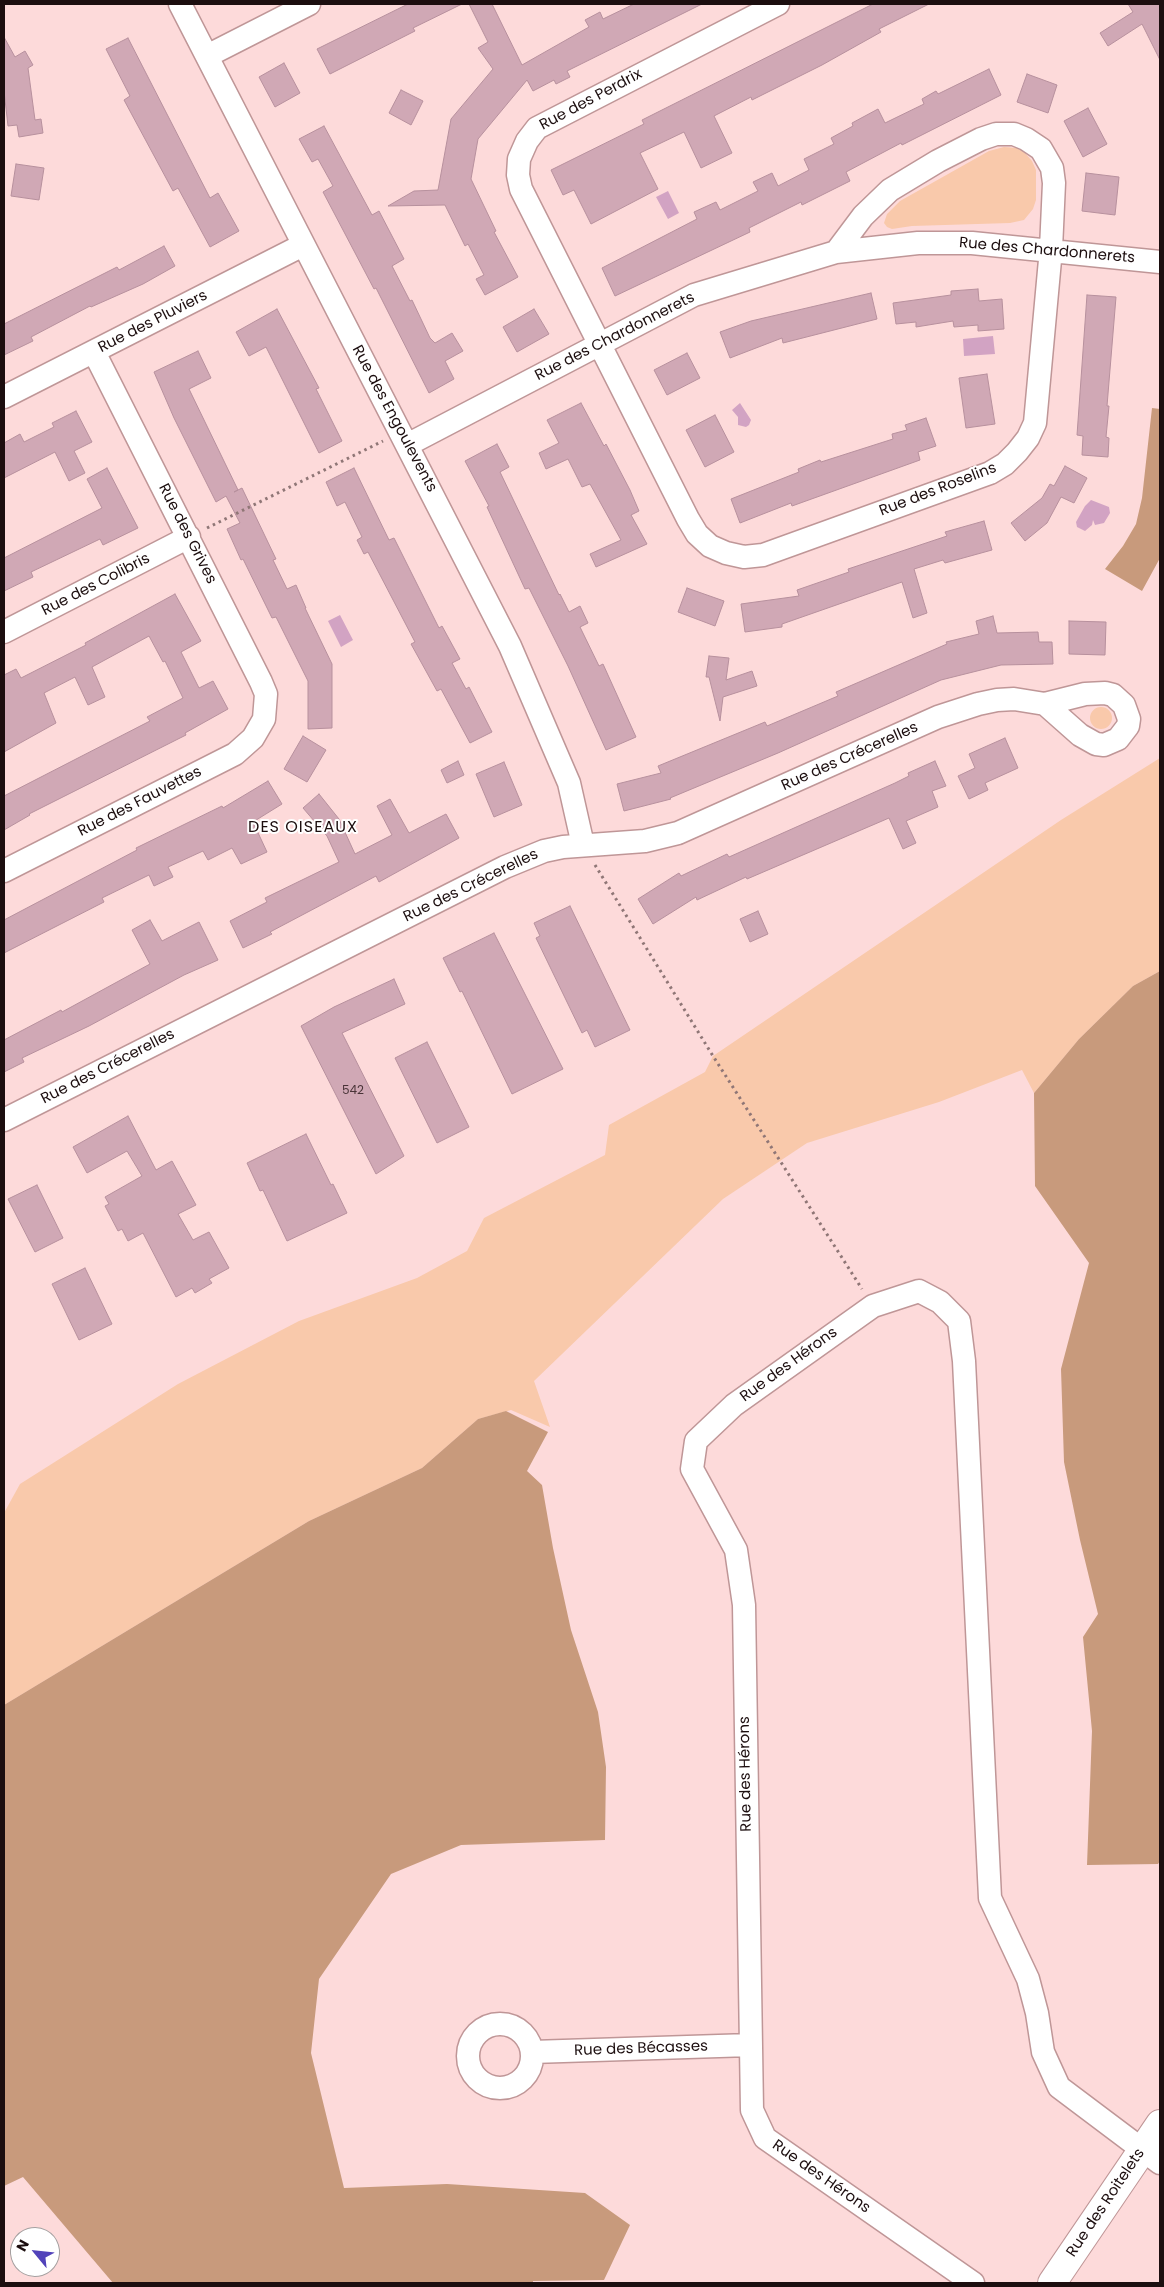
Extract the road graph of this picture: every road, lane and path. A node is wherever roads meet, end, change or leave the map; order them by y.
1 (180, 4) edge
2 (309, 4) edge
3 (778, 4) edge
4 (207, 56) junction
5 (303, 245) junction
6 (1051, 250) junction
7 (836, 252) junction
8 (1160, 262) edge
9 (600, 343) junction
10 (94, 352) junction
11 (4, 397) edge
12 (404, 439) junction
13 (189, 537) junction
14 (4, 632) edge
15 (1045, 704) dead end
16 (264, 719) joint
17 (583, 845) junction
18 (4, 871) edge
19 (4, 1120) edge
20 (873, 1306) junction
21 (750, 2045) junction
22 (532, 2052) dead end
23 (1160, 2124) edge
24 (1151, 2156) edge
25 (973, 2283) edge
26 (1052, 2283) edge

1 - 4 street, Rue des Engoulevents
2 - 4 street
3 - 9 street, Rue des Perdrix
4 - 5 street, Rue des Engoulevents
5 - 10 street, Rue des Pluviers
5 - 12 street, Rue des Engoulevents
6 - 7 street, Rue des Chardonnerets
6 - 7 street, Rue des Roselins
6 - 8 street, Rue des Chardonnerets
6 - 9 street, Rue des Roselins
7 - 9 street, Rue des Chardonnerets
9 - 12 street, Rue des Chardonnerets
10 - 11 street, Rue des Pluviers
10 - 13 street, Rue des Grives
12 - 13 path
12 - 17 street, Rue des Engoulevents
13 - 14 street, Rue des Colibris
13 - 16 street, Rue des Grives
15 - 17 street, Rue des Crécerelles
16 - 18 street, Rue des Fauvettes
17 - 19 street, Rue des Crécerelles
17 - 20 path
20 - 21 street, Rue des Hérons
20 - 24 street, Rue des Hérons
21 - 22 street, Rue des Bécasses
21 - 25 street, Rue des Hérons
23 - 24 street, Rue des Roitelets
24 - 26 street, Rue des Roitelets

